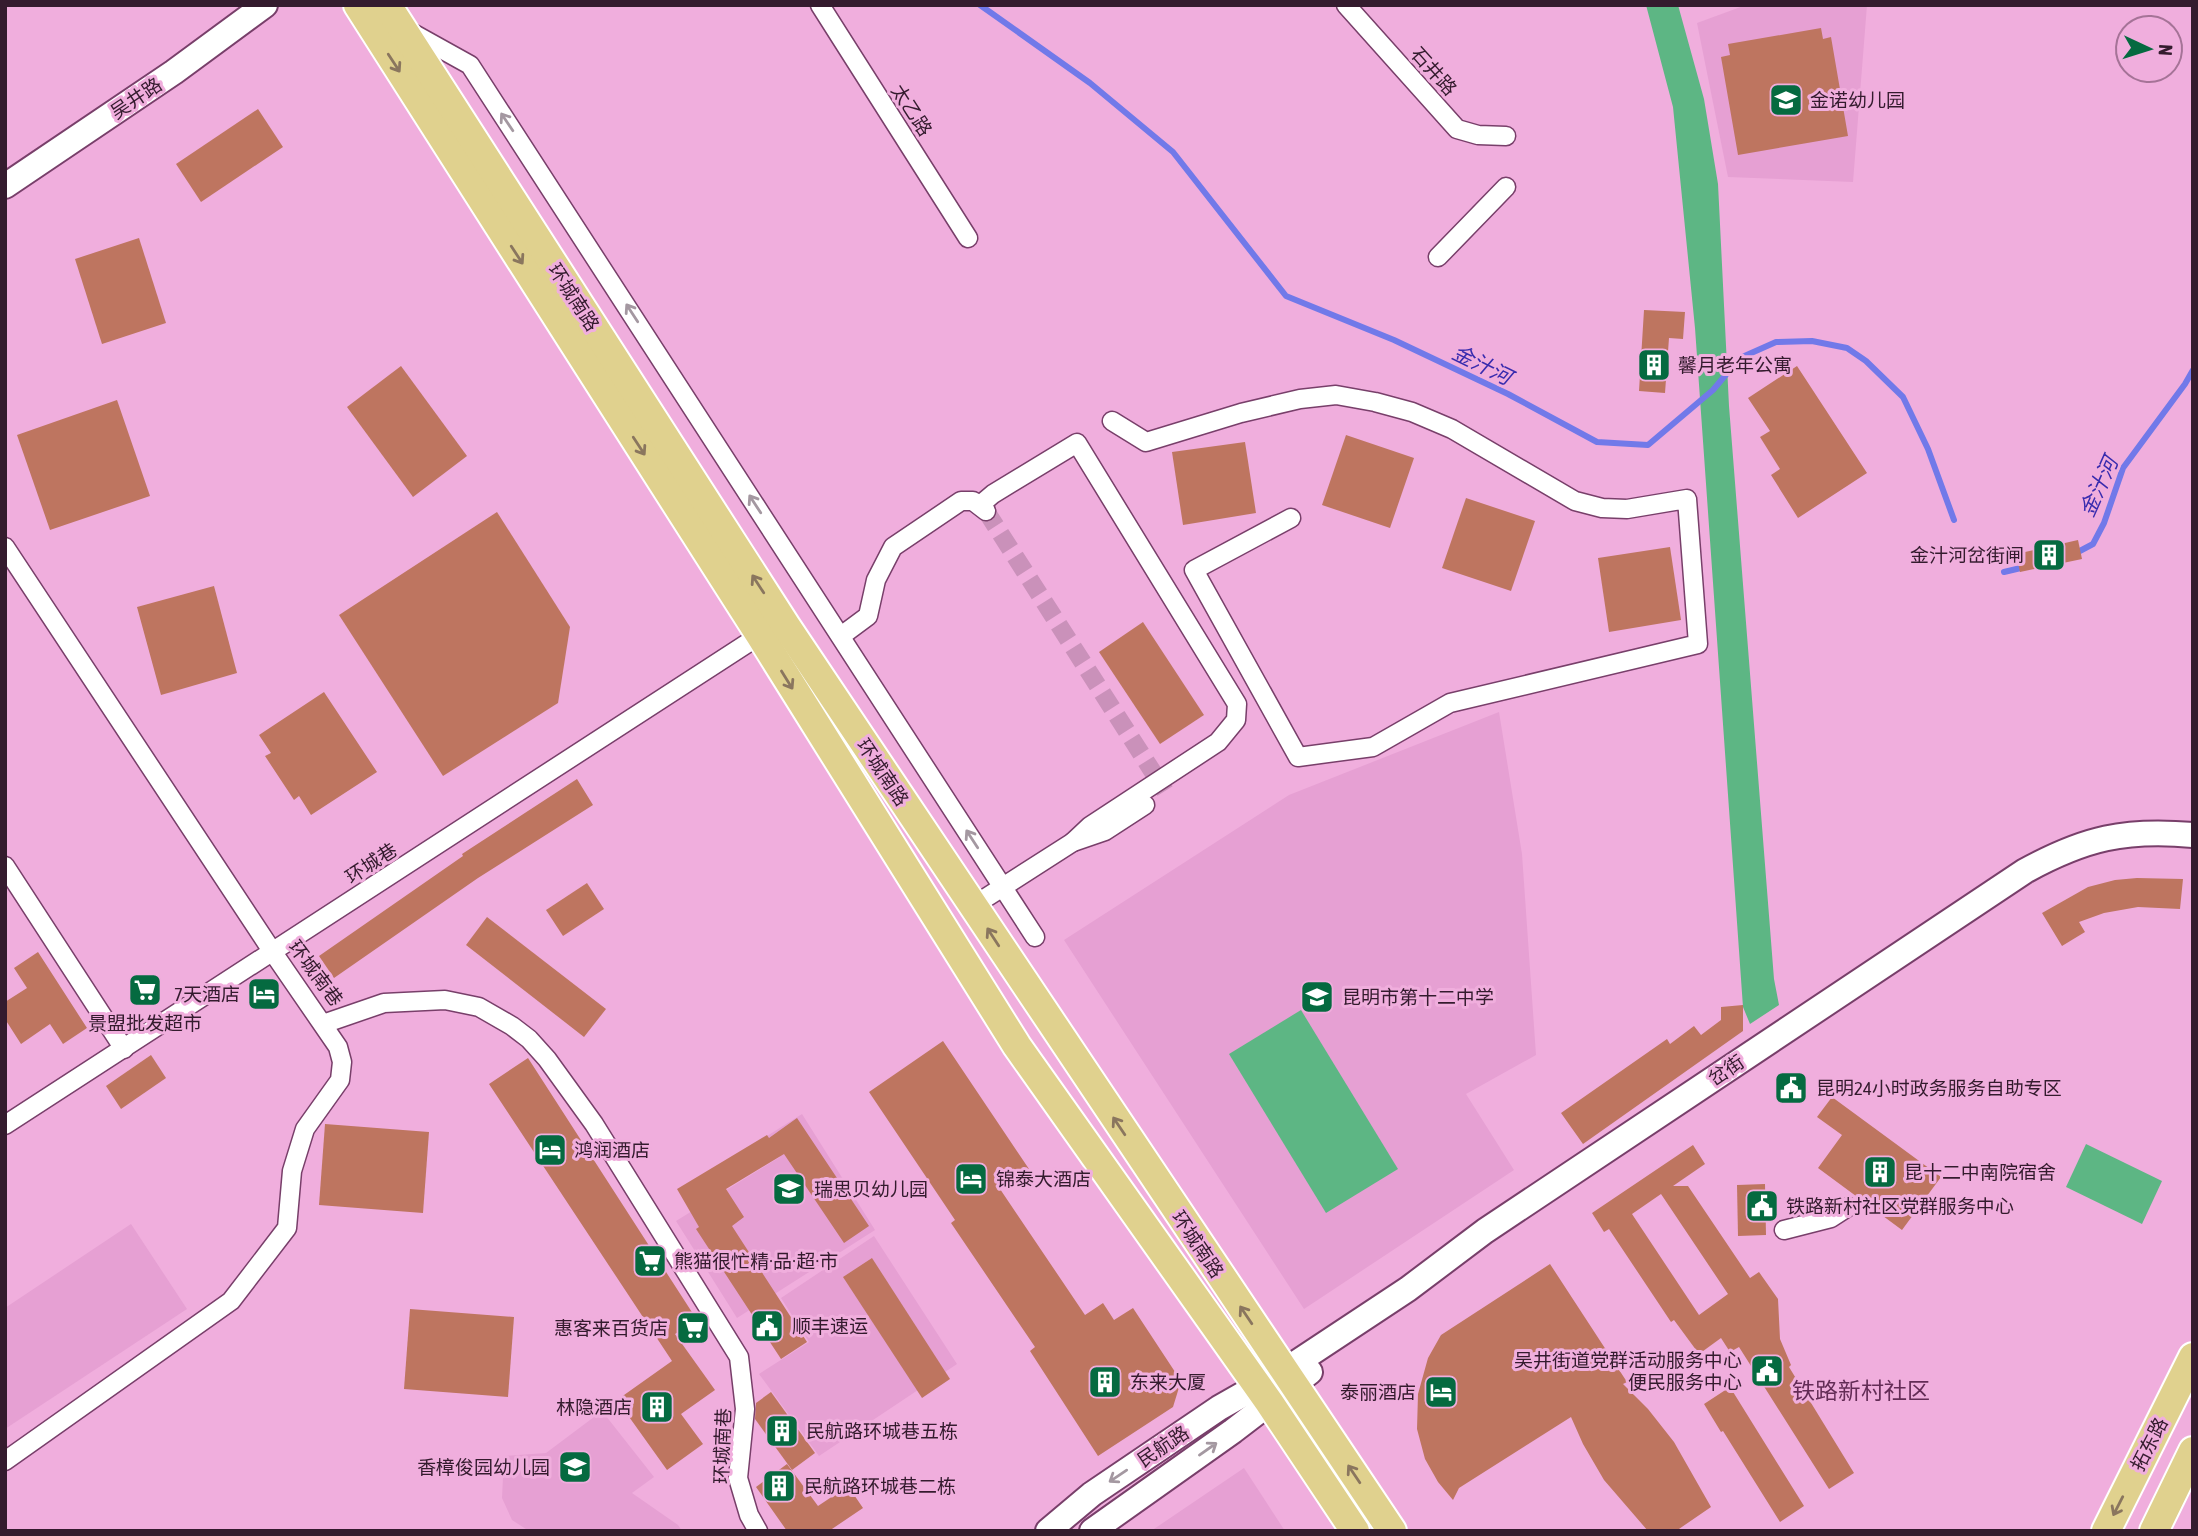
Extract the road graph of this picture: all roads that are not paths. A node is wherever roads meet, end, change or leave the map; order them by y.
1 (264, 5) edge
2 (358, 5) edge
3 (820, 5) edge
4 (1346, 5) edge
5 (394, 16) edge
6 (1506, 136) dead end
7 (5, 186) edge
8 (1506, 187) dead end
9 (968, 238) dead end
10 (1438, 257) dead end
11 (1112, 421) dead end
12 (1291, 518) dead end
13 (5, 547) edge
14 (760, 635) junction
15 (841, 636) junction
16 (1165, 791) dead end
17 (2193, 835) edge
18 (1073, 842) junction
19 (2193, 850) edge
20 (5, 866) edge
21 (1003, 887) junction
22 (973, 906) junction
23 (1035, 937) dead end
24 (272, 951) junction
25 (323, 1024) junction
26 (124, 1049) junction
27 (5, 1125) edge
28 (1847, 1208) dead end
29 (1784, 1230) dead end
30 (2193, 1357) edge
31 (1289, 1377) junction
32 (1263, 1394) junction
33 (2193, 1451) edge
34 (5, 1461) edge
35 (758, 1531) edge
36 (1048, 1531) edge
37 (1092, 1531) edge
38 (1355, 1531) edge
39 (1392, 1531) edge
40 (2105, 1531) edge
41 (2154, 1531) edge

1 - 7 street, 吴井路
2 -> 14 main road, 环城南路
3 - 9 street, 太乙路
4 - 6 street, 石井路
15 -> 5 street
22 -> 5 main road, 环城南路
8 - 10 street
11 - 12 street
13 - 24 street, 环城南巷
14 - 24 street, 环城巷
14 -> 32 main road, 环城南路
15 - 18 street
21 -> 15 street
16 - 18 street
17 - 31 street, 岔街
18 - 21 street
19 - 31 street, 岔街
20 - 26 street
21 - 22 street
21 - 23 street
31 -> 22 main road, 环城南路
24 - 25 street, 环城南巷
24 - 26 street, 环城巷
25 - 34 street
25 - 35 street, 环城南巷
26 - 27 street, 环城巷
28 - 29 street
30 -> 40 main road, 拓东路
31 - 32 street, 民航路
39 -> 31 main road, 环城南路
32 -> 36 street, 民航路
37 -> 32 street, 民航路
32 - 38 main road, 环城南路
33 - 41 main road

